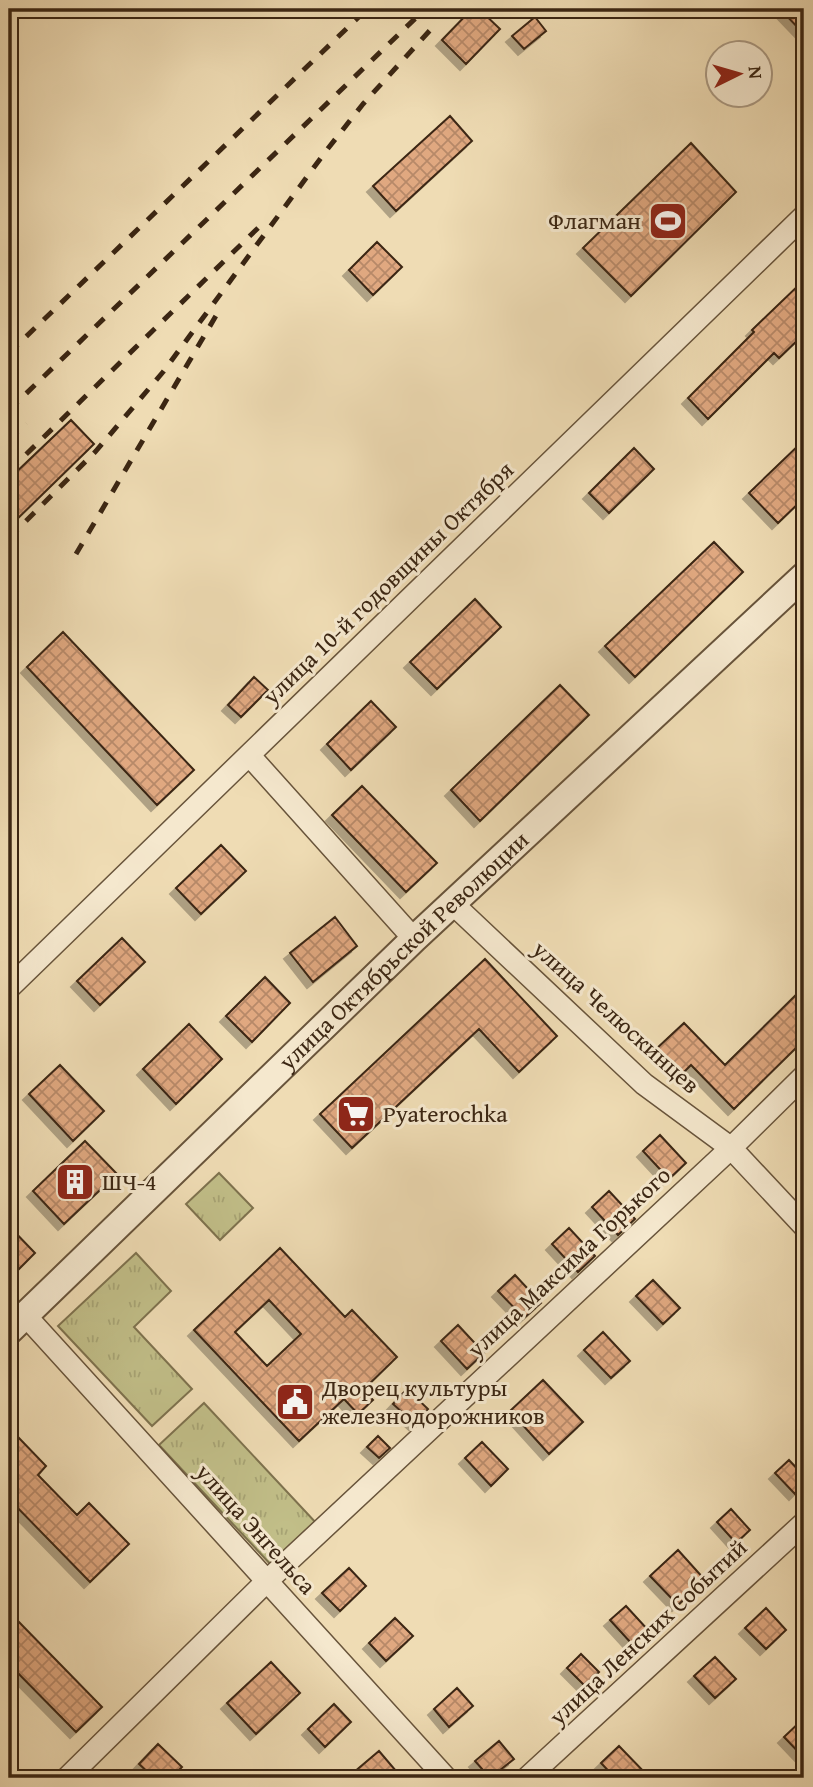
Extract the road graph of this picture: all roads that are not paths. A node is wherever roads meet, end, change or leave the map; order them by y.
1 (804, 216) edge
2 (804, 576) edge
3 (248, 755) junction
4 (453, 904) junction
5 (414, 939) junction
6 (9, 988) edge
7 (804, 1076) edge
8 (731, 1148) junction
9 (804, 1226) edge
10 (17, 1323) edge
11 (804, 1524) edge
12 (268, 1580) junction
13 (67, 1778) edge
14 (446, 1778) edge
15 (527, 1778) edge

1 - 3 street, улица 10-й годовщины Октября
2 - 4 street, улица Октябрьской Революции
3 - 5 street
3 - 6 street, улица 10-й годовщины Октября
4 - 5 street, улица Октябрьской Революции
4 - 8 street, улица Челюскинцев
5 - 10 street, улица Октябрьской Революции
7 - 8 street, улица Максима Горького
8 - 9 street, улица Челюскинцев
8 - 12 street, улица Максима Горького
10 - 12 street, улица Энгельса
11 - 15 street, улица Ленских Событий
12 - 13 street, улица Максима Горького
12 - 14 street, улица Энгельса

